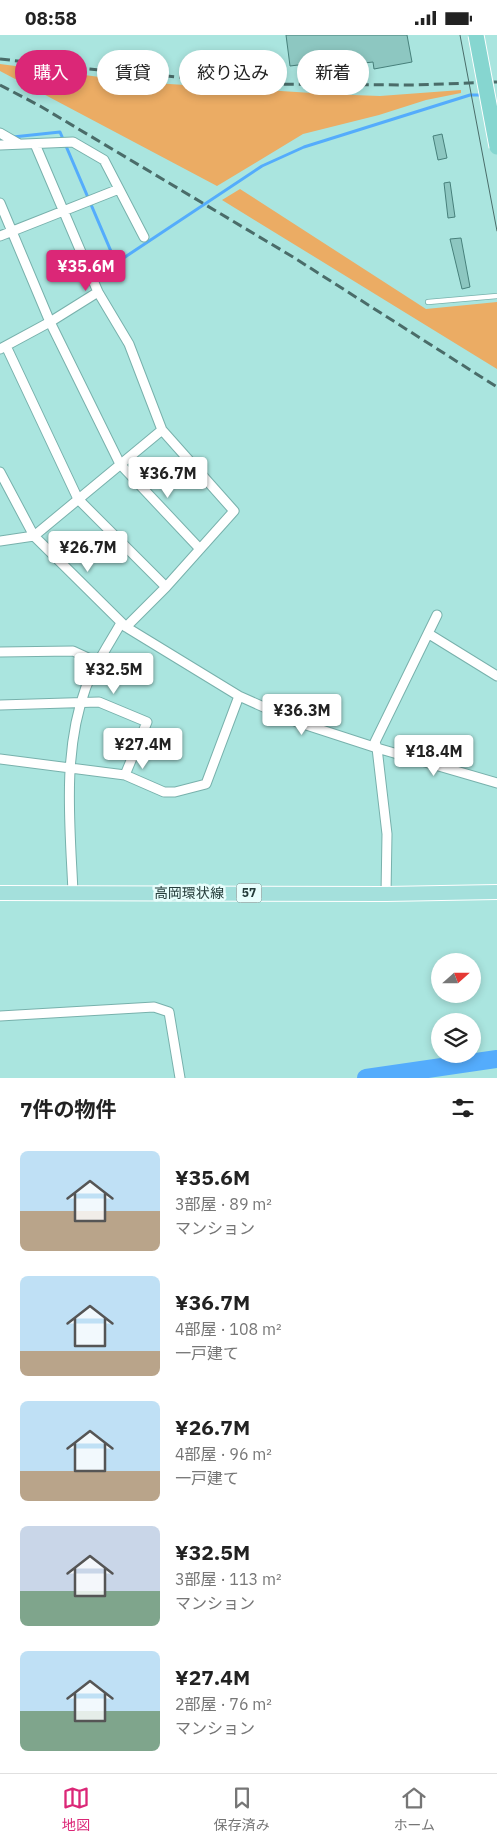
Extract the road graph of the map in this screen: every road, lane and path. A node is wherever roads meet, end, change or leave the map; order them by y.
1 (476, 35) edge
2 (0, 133) edge
3 (35, 144) junction
4 (0, 145) edge
5 (20, 145) junction
6 (497, 147) edge
7 (119, 189) junction
8 (0, 203) edge
9 (63, 211) junction
10 (12, 231) junction
11 (0, 236) edge
12 (144, 237) dead end
13 (98, 291) junction
14 (497, 296) edge
15 (428, 303) dead end
16 (50, 322) junction
17 (3, 348) edge
18 (162, 430) junction
19 (120, 464) junction
20 (0, 472) edge
21 (78, 499) junction
22 (34, 536) junction
23 (0, 541) edge
24 (200, 549) junction
25 (166, 587) junction
26 (438, 615) dead end
27 (123, 625) junction
28 (429, 634) junction
29 (0, 652) edge
30 (99, 663) junction
31 (497, 677) edge
32 (239, 696) junction
33 (81, 703) junction
34 (0, 705) edge
35 (377, 748) junction
36 (0, 759) edge
37 (69, 767) junction
38 (125, 775) junction
39 (497, 783) edge
40 (497, 892) edge
41 (0, 893) edge
42 (73, 893) junction
43 (386, 894) junction
44 (0, 1016) edge
45 (180, 1078) edge

1 - 6 highway, bridge
2 - 5 street
3 - 5 street
3 - 7 street
3 - 9 street
4 - 5 street
7 - 9 street
7 - 12 street
8 - 10 street
9 - 10 street
9 - 13 street
10 - 11 street
10 - 16 street
13 - 16 street
13 - 18 street
14 - 15 lane
16 - 17 street
16 - 19 street
17 - 21 street
18 - 19 street
18 - 24 street
19 - 21 street
19 - 24 street
20 - 22 street
21 - 22 street
21 - 25 street
22 - 23 street
22 - 27 street
24 - 25 street
25 - 27 street
26 - 28 street
27 - 30 street
27 - 32 street
28 - 31 street
28 - 35 street
29 - 30 street
30 - 33 street
32 - 35 street
32 - 38 street
33 - 34 street
33 - 37 street
33 - 38 street
35 - 39 street
35 - 43 street
36 - 37 street
37 - 38 street
37 - 42 street
40 - 43 main road, 高岡環状線 / 57
41 - 42 main road, 高岡環状線 / 57
42 - 43 main road, 高岡環状線 / 57
44 - 45 street

